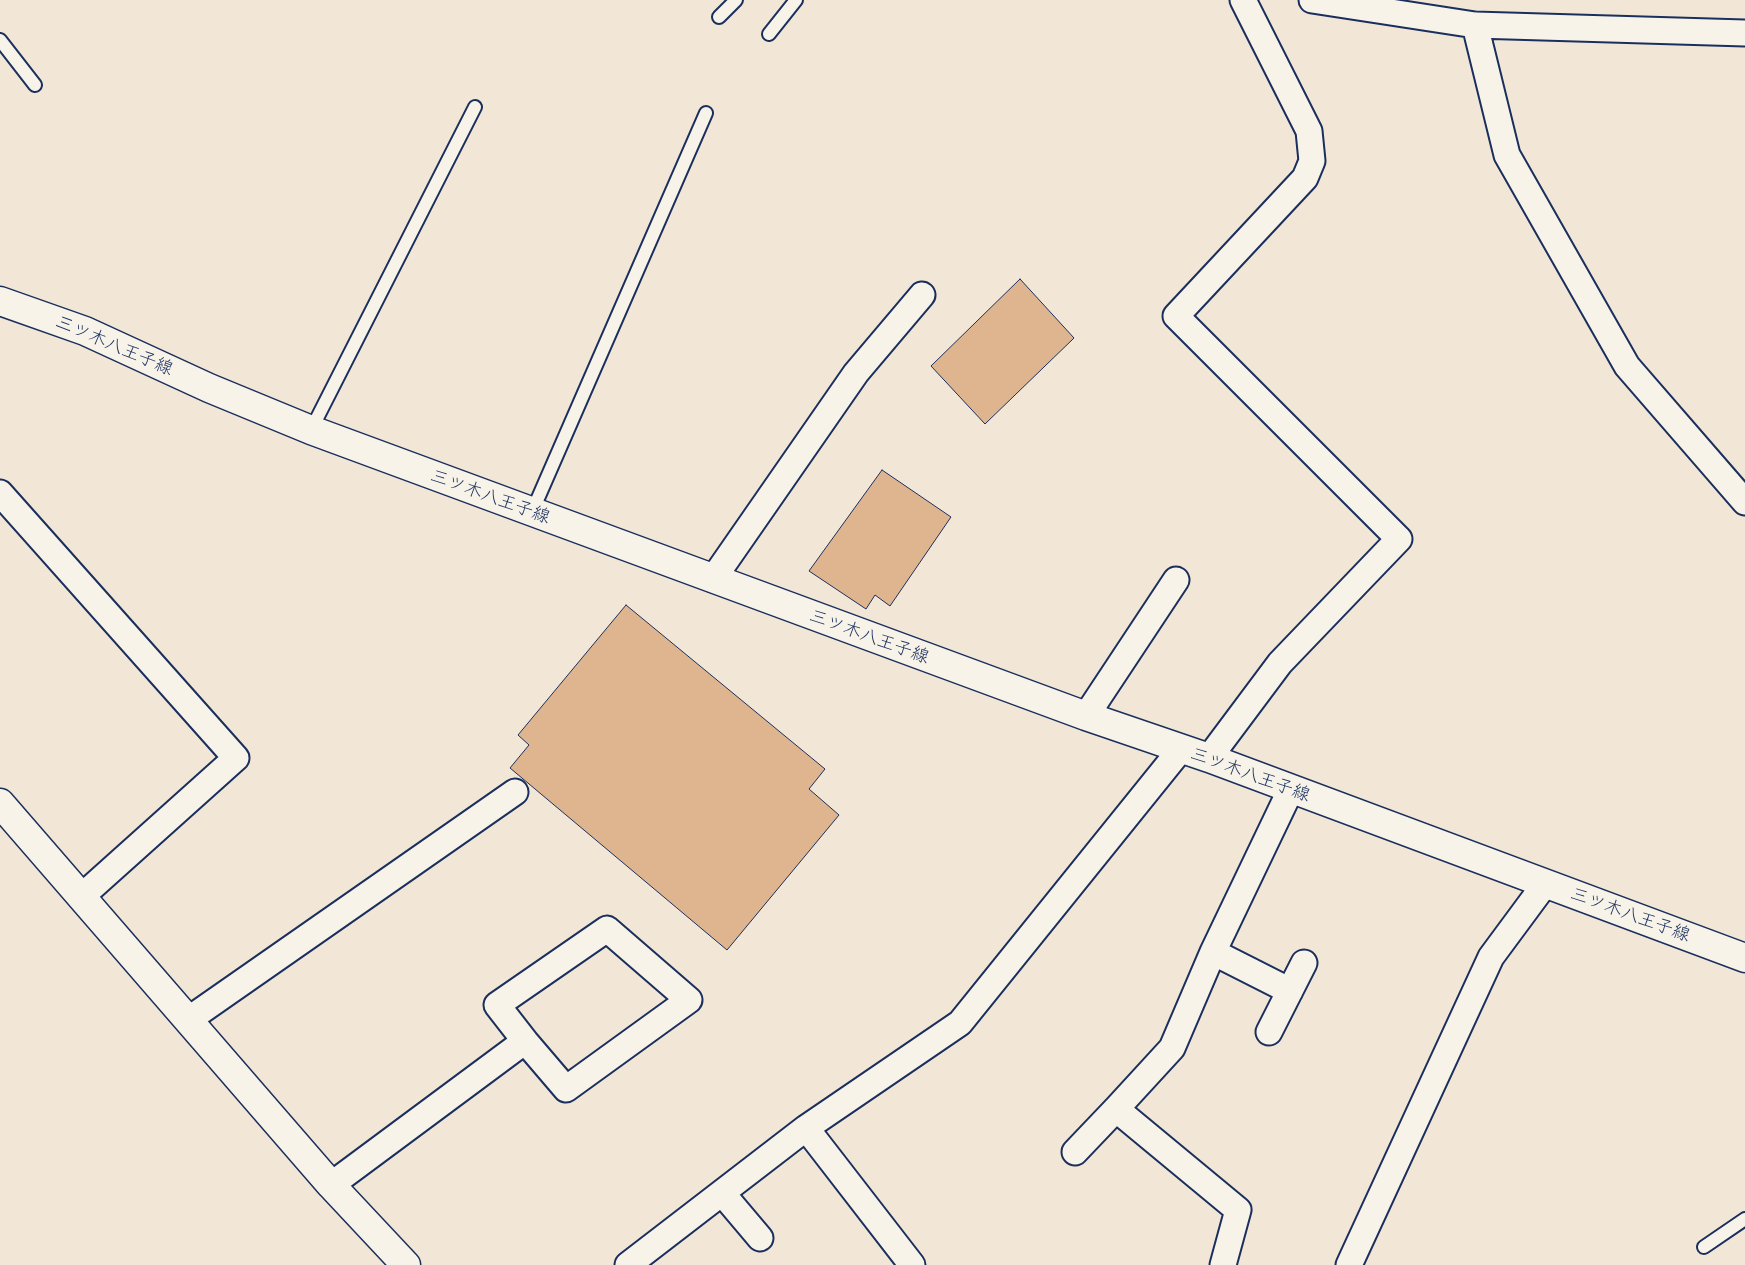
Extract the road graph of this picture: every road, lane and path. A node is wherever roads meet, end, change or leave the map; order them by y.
1 (736, 0) edge
2 (796, 0) edge
3 (1243, 0) edge
4 (1312, 0) edge
5 (720, 17) dead end
6 (1475, 25) junction
7 (1745, 33) edge
8 (769, 34) dead end
9 (0, 40) edge
10 (34, 85) dead end
11 (475, 106) dead end
12 (706, 113) dead end
13 (922, 295) dead end
14 (0, 300) edge
15 (311, 430) junction
16 (0, 493) edge
17 (1745, 502) edge
18 (532, 512) junction
19 (713, 579) junction
20 (1176, 580) dead end
21 (1086, 716) junction
22 (1181, 749) junction
23 (1209, 758) junction
24 (1291, 789) junction
25 (515, 792) dead end
26 (0, 803) edge
27 (1545, 884) junction
28 (81, 897) junction
29 (1213, 952) junction
30 (1745, 958) edge
31 (1304, 963) dead end
32 (1290, 991) junction
33 (188, 1020) junction
34 (1269, 1032) dead end
35 (525, 1041) junction
36 (1116, 1109) junction
37 (806, 1128) junction
38 (1075, 1152) dead end
39 (331, 1185) junction
40 (722, 1193) junction
41 (1745, 1219) edge
42 (760, 1238) dead end
43 (1704, 1247) dead end
44 (406, 1265) edge
45 (628, 1265) edge
46 (912, 1265) edge
47 (1223, 1265) edge
48 (1349, 1265) edge

1 - 5 lane
2 - 8 lane
3 - 23 street
4 - 6 street
6 - 7 street
6 - 17 street
9 - 10 lane
11 - 15 lane
12 - 18 lane
13 - 19 street
14 - 15 main road, 三ツ木八王子線
15 - 18 main road, 三ツ木八王子線
16 - 28 street
18 - 19 main road, 三ツ木八王子線
19 - 21 main road, 三ツ木八王子線
20 - 21 street
21 - 22 main road, 三ツ木八王子線
22 - 23 main road, 三ツ木八王子線
22 - 37 street
23 - 24 main road, 三ツ木八王子線
24 - 27 main road, 三ツ木八王子線
24 - 29 street
25 - 33 street
26 - 28 main road
27 - 30 main road, 三ツ木八王子線
27 - 48 street
28 - 33 main road
29 - 32 street
29 - 36 street
31 - 32 street
32 - 34 street
33 - 39 main road
35 - 35 street
35 - 39 street
36 - 38 street
36 - 47 street
37 - 40 street
37 - 46 street
39 - 44 main road
40 - 42 street
40 - 45 street
41 - 43 lane

